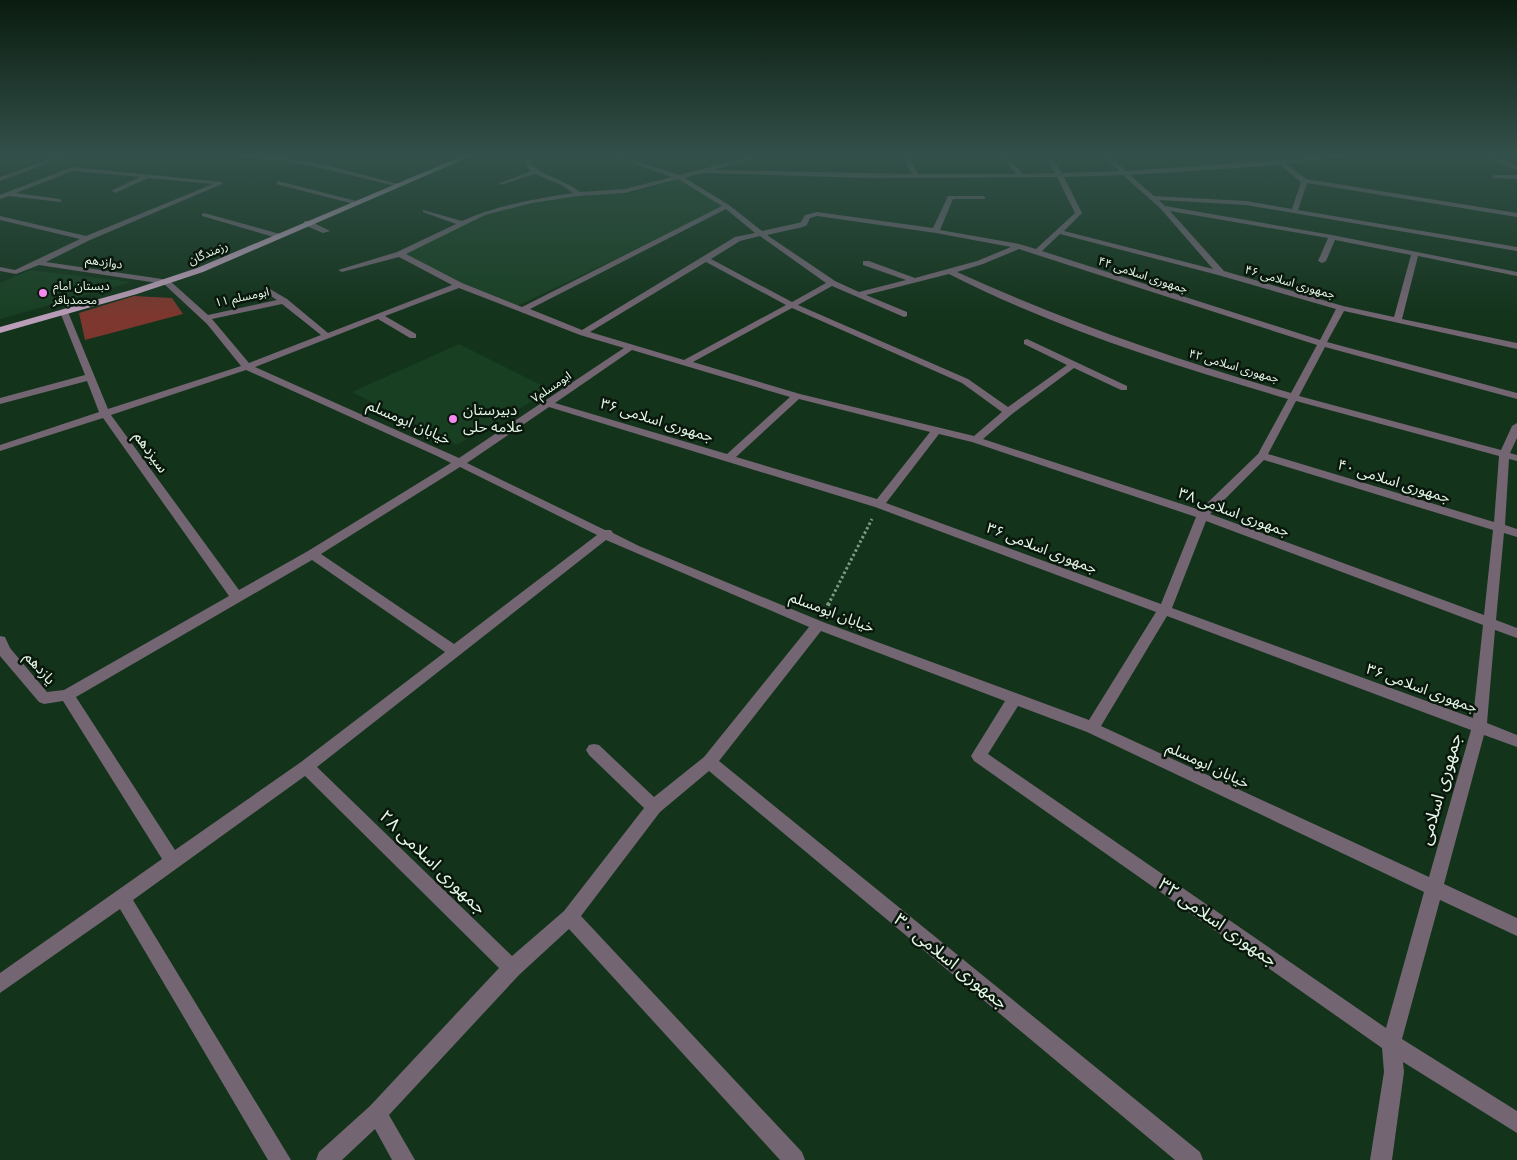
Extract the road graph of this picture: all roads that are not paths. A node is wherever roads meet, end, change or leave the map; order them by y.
1 (159, 208) edge
2 (345, 208) edge
3 (506, 208) edge
4 (722, 208) edge
5 (729, 208) edge
6 (945, 208) edge
7 (1077, 208) edge
8 (1163, 208) joint
9 (1282, 208) edge
10 (1473, 208) edge
11 (1295, 210) joint
12 (425, 211) dead end
13 (204, 215) dead end
14 (1517, 215) edge
15 (0, 218) edge
16 (307, 223) junction
17 (463, 224) junction
18 (326, 231) dead end
19 (936, 231) junction
20 (1059, 232) junction
21 (761, 233) junction
22 (277, 236) junction
23 (1332, 237) junction
24 (87, 238) junction
25 (1019, 246) junction
26 (1517, 249) edge
27 (1037, 252) junction
28 (400, 254) junction
29 (1415, 254) junction
30 (706, 259) junction
31 (1322, 261) dead end
32 (866, 263) dead end
33 (38, 264) junction
34 (0, 268) edge
35 (342, 270) dead end
36 (16, 272) junction
37 (952, 273) junction
38 (1221, 273) junction
39 (1517, 274) edge
40 (0, 278) edge
41 (913, 280) junction
42 (166, 282) junction
43 (832, 283) junction
44 (459, 285) junction
45 (268, 291) dead end
46 (859, 294) junction
47 (284, 301) junction
48 (794, 306) junction
49 (1341, 308) junction
50 (524, 309) junction
51 (64, 312) junction
52 (904, 314) dead end
53 (380, 317) junction
54 (204, 318) junction
55 (1397, 320) junction
56 (0, 330) edge
57 (583, 333) junction
58 (412, 336) dead end
59 (328, 337) junction
60 (1027, 342) dead end
61 (1323, 344) junction
62 (1517, 346) edge
63 (631, 347) junction
64 (685, 363) junction
65 (1074, 364) junction
66 (246, 368) junction
67 (90, 377) junction
68 (1124, 388) dead end
69 (797, 396) junction
70 (1294, 396) junction
71 (1517, 396) edge
72 (0, 401) edge
73 (549, 404) junction
74 (1008, 412) junction
75 (105, 414) junction
76 (1517, 426) edge
77 (936, 431) junction
78 (976, 440) junction
79 (0, 448) edge
80 (1504, 454) junction
81 (1262, 456) junction
82 (1517, 458) edge
83 (728, 459) junction
84 (459, 463) junction
85 (880, 504) junction
86 (1202, 515) junction
87 (1499, 528) junction
88 (607, 533) junction
89 (1517, 533) edge
90 (312, 554) junction
91 (237, 597) junction
92 (1162, 611) junction
93 (1490, 624) junction
94 (818, 625) junction
95 (1517, 633) edge
96 (0, 641) edge
97 (455, 652) junction
98 (67, 695) junction
99 (1015, 698) junction
100 (1478, 727) junction
101 (1092, 728) junction
102 (1517, 741) edge
103 (594, 750) dead end
104 (709, 762) junction
105 (306, 767) junction
106 (654, 807) junction
107 (173, 860) junction
108 (1432, 889) junction
109 (122, 897) junction
110 (570, 917) junction
111 (1517, 927) edge
112 (512, 968) junction
113 (0, 984) edge
114 (1390, 1042) junction
115 (378, 1113) junction
116 (1517, 1123) edge
117 (280, 1160) edge
118 (328, 1160) edge
119 (404, 1160) edge
120 (794, 1160) edge
121 (1192, 1160) edge
122 (1381, 1160) edge

1 - 24 street
2 - 16 main road, رزمندگان
3 - 17 street
4 - 50 street
5 - 21 street
6 - 19 street
7 - 20 street
8 - 23 street
8 - 38 street
9 - 11 street
10 - 14 street
11 - 26 street
12 - 17 street
13 - 22 street
15 - 24 street
16 - 18 street
16 - 22 main road, رزمندگان
17 - 28 street
19 - 21 street, جمهوری اسلامی ۴۴
19 - 25 street, جمهوری اسلامی ۴۴
20 - 27 street
20 - 38 street, جمهوری اسلامی ۴۶
21 - 30 street
21 - 43 street
22 - 42 main road, رزمندگان
23 - 29 street
23 - 31 street
24 - 33 street
25 - 27 street, جمهوری اسلامی ۴۴
25 - 37 street
27 - 61 street, جمهوری اسلامی ۴۴
28 - 35 street
28 - 44 street, جمهوری اسلامی ۳۸
29 - 39 street
29 - 55 street
30 - 48 street
30 - 57 street
32 - 41 street
33 - 36 street
33 - 42 street, دوازدهم
34 - 36 street
36 - 40 street
37 - 41 street
37 - 70 street, جمهوری اسلامی ۴۲
38 - 49 street, جمهوری اسلامی ۴۶
41 - 46 street
42 - 51 main road, رزمندگان
42 - 54 street
43 - 46 street
43 - 48 street
44 - 50 street, جمهوری اسلامی ۳۸
44 - 53 street
45 - 47 street
46 - 52 street
47 - 54 street, ابومسلم ۱۱
47 - 59 street
48 - 64 street
48 - 74 street
49 - 55 street, جمهوری اسلامی ۴۶
49 - 61 street
50 - 57 street, جمهوری اسلامی ۳۸
51 - 56 main road, رزمندگان
51 - 67 street, سیزدهم
53 - 58 street
53 - 59 street
54 - 66 street
55 - 62 street, جمهوری اسلامی ۴۶
57 - 63 street, جمهوری اسلامی ۳۸
59 - 66 street
60 - 65 street
61 - 70 street
61 - 71 street, جمهوری اسلامی ۴۴
63 - 64 street, جمهوری اسلامی ۳۸
63 - 73 street, ابومسلم۷
64 - 69 street, جمهوری اسلامی ۳۸
65 - 68 street
65 - 74 street
66 - 75 street
66 - 84 street, خیابان ابومسلم
67 - 72 street
67 - 75 street, سیزدهم
69 - 77 street, جمهوری اسلامی ۳۸
69 - 83 street
70 - 80 street, جمهوری اسلامی ۴۲
70 - 81 street
73 - 83 street, جمهوری اسلامی ۳۶
73 - 84 street, ابومسلم۷
74 - 78 street
75 - 79 street
75 - 91 street, سیزدهم
76 - 80 street, جمهوری اسلامی
77 - 78 street, جمهوری اسلامی ۳۸
77 - 85 street
78 - 86 street, جمهوری اسلامی ۳۸
80 - 82 street, جمهوری اسلامی ۴۲
80 - 87 street, جمهوری اسلامی
81 - 86 street
81 - 87 street, جمهوری اسلامی ۴۰
83 - 85 street, جمهوری اسلامی ۳۶
84 - 88 street, خیابان ابومسلم
84 - 90 street, ابومسلم۷
85 - 92 street, جمهوری اسلامی ۳۶
86 - 92 street
86 - 93 street, جمهوری اسلامی ۳۸
87 - 89 street, جمهوری اسلامی ۴۰
87 - 93 street, جمهوری اسلامی
88 - 94 street, خیابان ابومسلم
88 - 97 street
90 - 91 street, ابومسلم۷
90 - 97 street
91 - 98 street, ابومسلم۷
92 - 100 street, جمهوری اسلامی ۳۶
92 - 101 street
93 - 95 street, جمهوری اسلامی ۳۸
93 - 100 street, جمهوری اسلامی
94 - 99 street, خیابان ابومسلم
94 - 104 street
96 - 98 street, یازدهم
97 - 105 street
98 - 107 street
99 - 101 street, خیابان ابومسلم
99 - 114 street, جمهوری اسلامی ۳۲
100 - 102 street, جمهوری اسلامی ۳۶
100 - 108 street, جمهوری اسلامی
101 - 108 street, خیابان ابومسلم
103 - 106 street
104 - 106 street
104 - 121 street, جمهوری اسلامی ۳۰
105 - 107 street
105 - 112 street, جمهوری اسلامی ۲۸
106 - 110 street
107 - 109 street
108 - 111 street, خیابان ابومسلم
108 - 114 street, جمهوری اسلامی
109 - 113 street
109 - 117 street
110 - 112 street
110 - 120 street
112 - 115 street
114 - 116 street, جمهوری اسلامی ۳۲
114 - 122 street, جمهوری اسلامی
115 - 118 street
115 - 119 street

